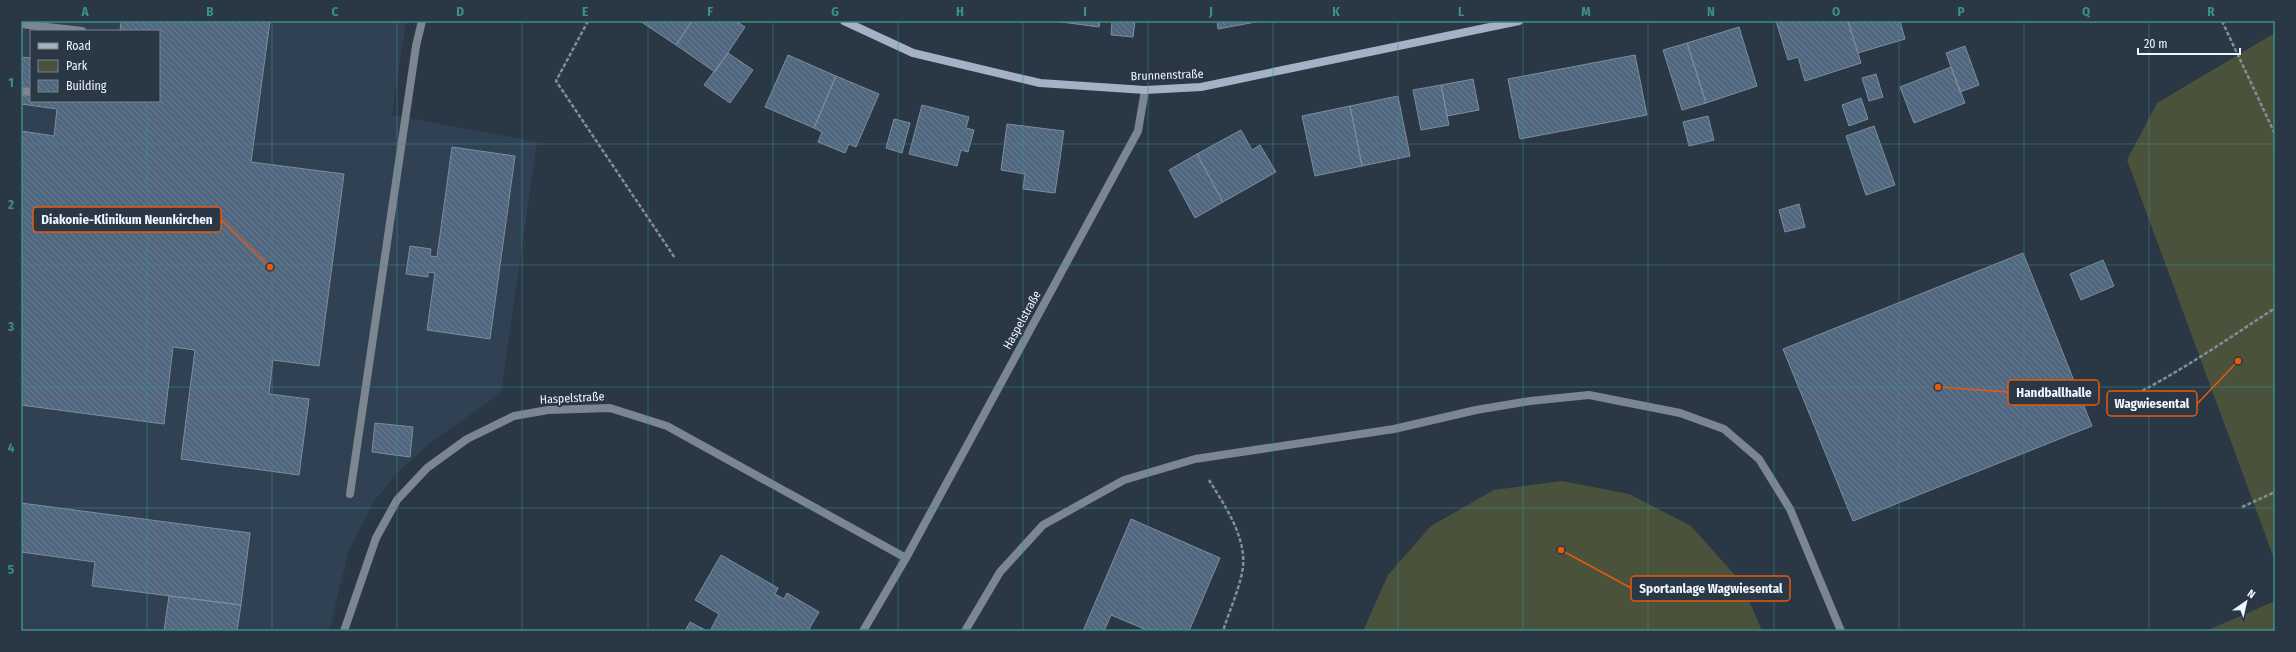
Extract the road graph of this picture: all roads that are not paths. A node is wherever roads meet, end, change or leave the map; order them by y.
1 (422, 21) edge
2 (844, 21) edge
3 (1520, 21) edge
4 (21, 24) edge
5 (73, 30) edge
6 (1145, 90) junction
7 (350, 494) dead end
8 (906, 558) junction
9 (344, 631) edge
10 (863, 631) edge
11 (965, 631) edge
12 (1841, 631) edge

1 - 7 street
2 - 6 street, Brunnenstraße
3 - 6 street, Brunnenstraße
4 - 5 street
6 - 8 street, Haspelstraße
8 - 9 street, Haspelstraße
8 - 10 street, Haspelstraße
11 - 12 street

